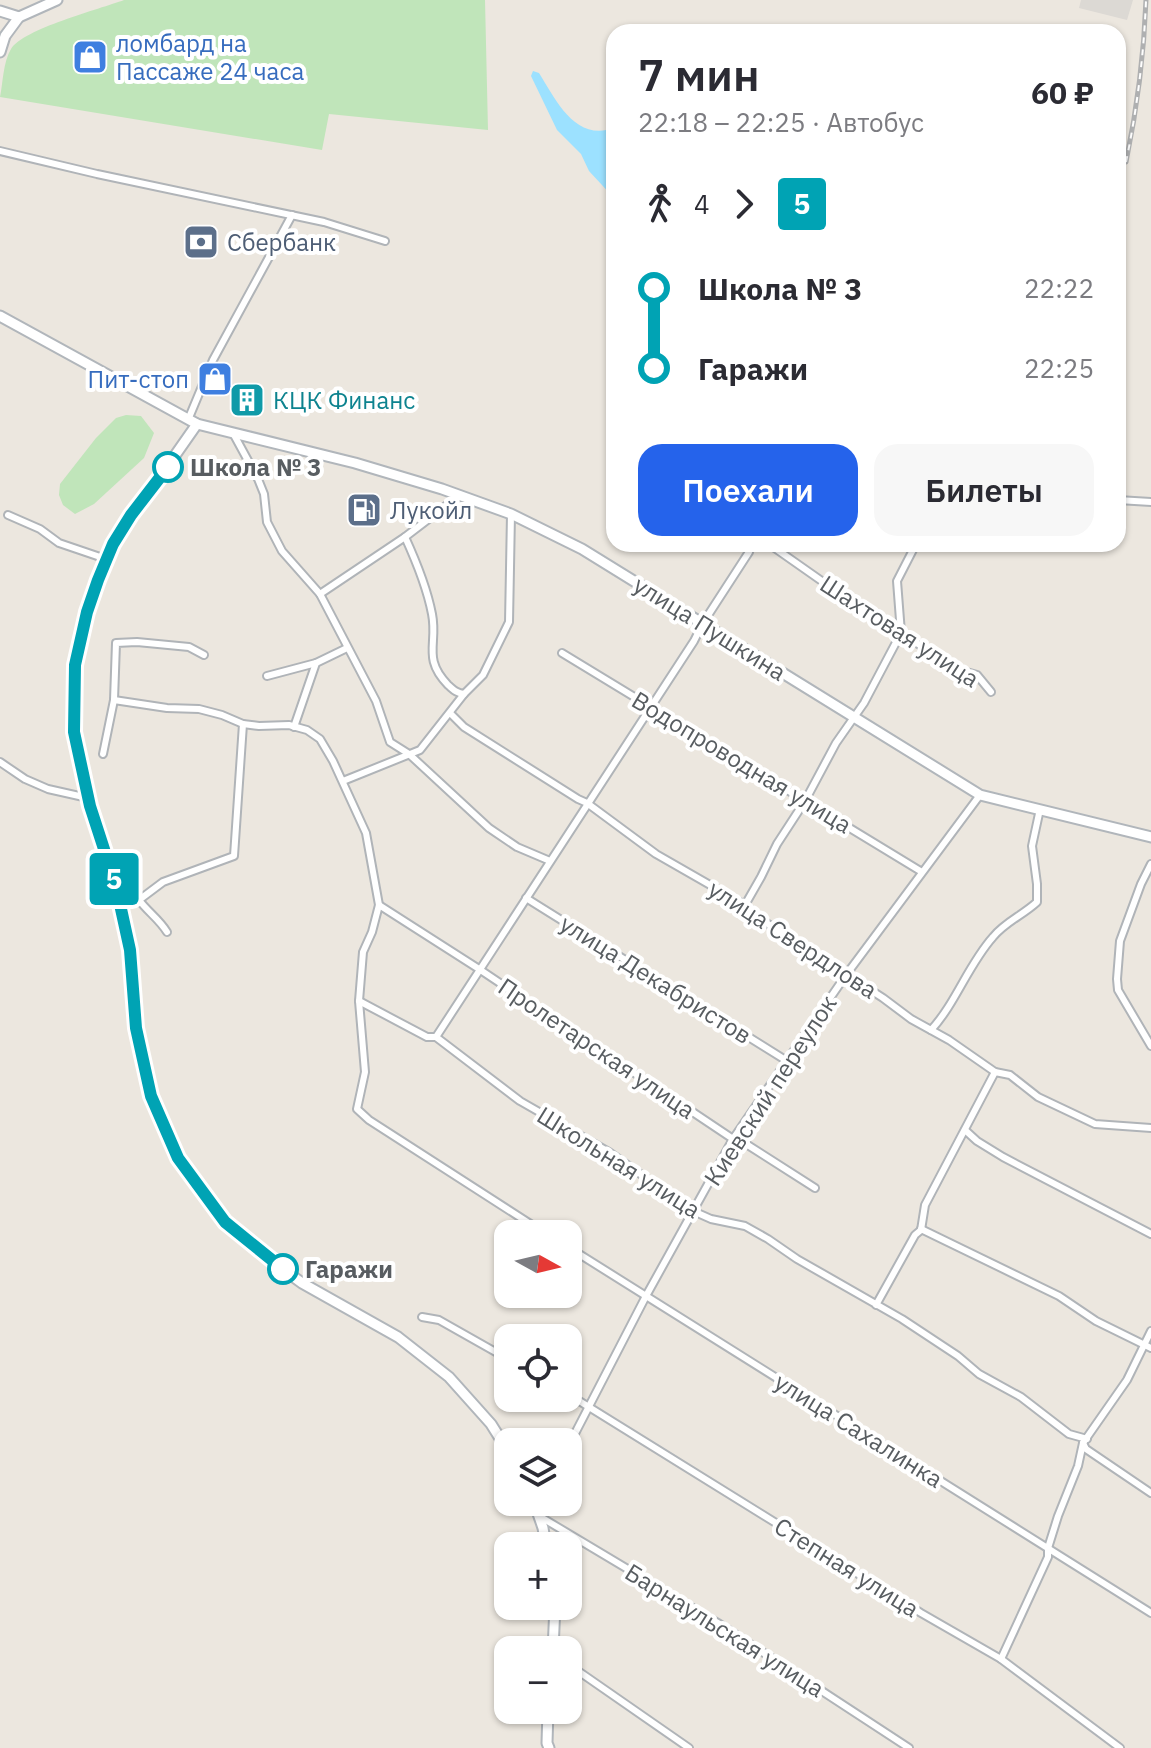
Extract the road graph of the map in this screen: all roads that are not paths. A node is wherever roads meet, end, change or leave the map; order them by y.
1 (57, 0) edge
2 (0, 11) edge
3 (19, 17) junction
4 (0, 52) edge
5 (0, 151) edge
6 (292, 215) junction
7 (385, 241) dead end
8 (0, 316) edge
9 (193, 422) junction
10 (233, 433) junction
11 (460, 495) junction
12 (1126, 500) edge
13 (1151, 502) edge
14 (511, 514) junction
15 (8, 515) dead end
16 (405, 537) junction
17 (749, 552) edge
18 (780, 552) edge
19 (912, 552) edge
20 (106, 559) junction
21 (320, 594) junction
22 (703, 623) junction
23 (901, 633) junction
24 (347, 648) junction
25 (562, 653) dead end
26 (204, 655) dead end
27 (316, 663) junction
28 (267, 676) dead end
29 (991, 692) dead end
30 (464, 694) junction
31 (114, 700) junction
32 (650, 705) junction
33 (450, 713) junction
34 (853, 717) junction
35 (243, 724) junction
36 (292, 726) junction
37 (103, 754) dead end
38 (409, 754) junction
39 (0, 762) edge
40 (343, 781) junction
41 (980, 795) junction
42 (88, 798) junction
43 (805, 801) junction
44 (587, 803) junction
45 (1040, 809) junction
46 (1151, 837) edge
47 (550, 861) junction
48 (1151, 864) edge
49 (922, 872) junction
50 (526, 898) junction
51 (139, 900) junction
52 (120, 903) junction
53 (379, 905) junction
54 (745, 905) junction
55 (167, 932) dead end
56 (479, 969) junction
57 (846, 975) junction
58 (359, 1001) junction
59 (931, 1030) junction
60 (436, 1037) junction
61 (1151, 1046) edge
62 (787, 1061) junction
63 (995, 1072) junction
64 (1151, 1128) edge
65 (965, 1130) junction
66 (733, 1139) junction
67 (815, 1188) dead end
68 (693, 1211) junction
69 (524, 1220) edge
70 (921, 1229) junction
71 (1151, 1234) edge
72 (582, 1256) edge
73 (646, 1296) junction
74 (876, 1305) junction
75 (422, 1317) dead end
76 (1151, 1331) edge
77 (1147, 1347) edge
78 (494, 1351) edge
79 (582, 1401) edge
80 (589, 1405) junction
81 (578, 1428) edge
82 (494, 1429) edge
83 (1085, 1441) junction
84 (1151, 1493) edge
85 (551, 1516) edge
86 (1048, 1548) junction
87 (1151, 1613) edge
88 (1001, 1659) junction
89 (582, 1674) edge
90 (548, 1724) edge
91 (549, 1748) edge
92 (689, 1748) edge
93 (909, 1748) edge
94 (1120, 1748) edge

1 - 3 main road
2 - 3 main road
3 - 4 main road
5 - 6 street
6 - 7 street
6 - 9 street
8 - 9 main road, улица Пушкина
9 - 10 main road, улица Пушкина
9 - 20 main road
10 - 11 main road, улица Пушкина
10 - 21 street
11 - 14 main road, улица Пушкина
11 - 16 street
12 - 13 street
14 - 22 main road, улица Пушкина
14 - 30 street
15 - 20 street
16 - 21 street
16 - 30 street
17 - 22 street
18 - 23 street, Шахтовая улица
19 - 23 street
20 - 42 main road
21 - 24 street
22 - 32 street
22 - 34 main road, улица Пушкина
23 - 29 street, Шахтовая улица
23 - 34 street
24 - 27 street
24 - 38 street
25 - 32 street, Водопроводная улица
26 - 31 street
27 - 28 street
27 - 36 street
30 - 33 street
31 - 35 street
31 - 37 street
32 - 43 street, Водопроводная улица
32 - 44 street
33 - 38 street
33 - 44 street, улица Свердлова
34 - 41 main road, улица Пушкина
34 - 43 street
35 - 36 street
35 - 51 street
36 - 40 street
38 - 40 street
38 - 47 street
39 - 42 street
40 - 53 street
41 - 45 main road, улица Пушкина
41 - 49 street, Киевский переулок
42 - 52 main road
43 - 49 street, Водопроводная улица
43 - 54 street
44 - 47 street
44 - 54 street, улица Свердлова
45 - 46 main road, улица Пушкина
45 - 59 street
47 - 50 street
48 - 61 street
49 - 57 street, Киевский переулок
50 - 56 street
50 - 62 street, улица Декабристов
51 - 52 street
51 - 55 street
52 - 82 main road
53 - 56 street, Пролетарская улица
53 - 58 street
54 - 57 street, улица Свердлова
56 - 60 street
56 - 66 street, Пролетарская улица
57 - 59 street, улица Свердлова
57 - 62 street, Киевский переулок
58 - 60 street, Школьная улица
58 - 69 street
59 - 63 street, улица Свердлова
60 - 68 street, Школьная улица
62 - 66 street, Киевский переулок
63 - 64 street, улица Свердлова
63 - 65 street
65 - 70 street
65 - 71 street
66 - 67 street, Пролетарская улица
66 - 68 street, Киевский переулок
68 - 73 street, Киевский переулок
68 - 74 street, Школьная улица
70 - 74 street
70 - 77 street
72 - 73 street, улица Сахалинка
73 - 80 street, Киевский переулок
73 - 86 street, улица Сахалинка
74 - 83 street, Школьная улица
75 - 78 street
76 - 77 street
77 - 83 street
79 - 80 street, Степная улица
80 - 81 street, Киевский переулок
80 - 88 street, Степная улица
83 - 84 street, Школьная улица
83 - 86 street
85 - 93 street, Барнаульская улица
86 - 87 street, улица Сахалинка
86 - 88 street
88 - 94 street, Степная улица
89 - 92 street
90 - 91 main road

